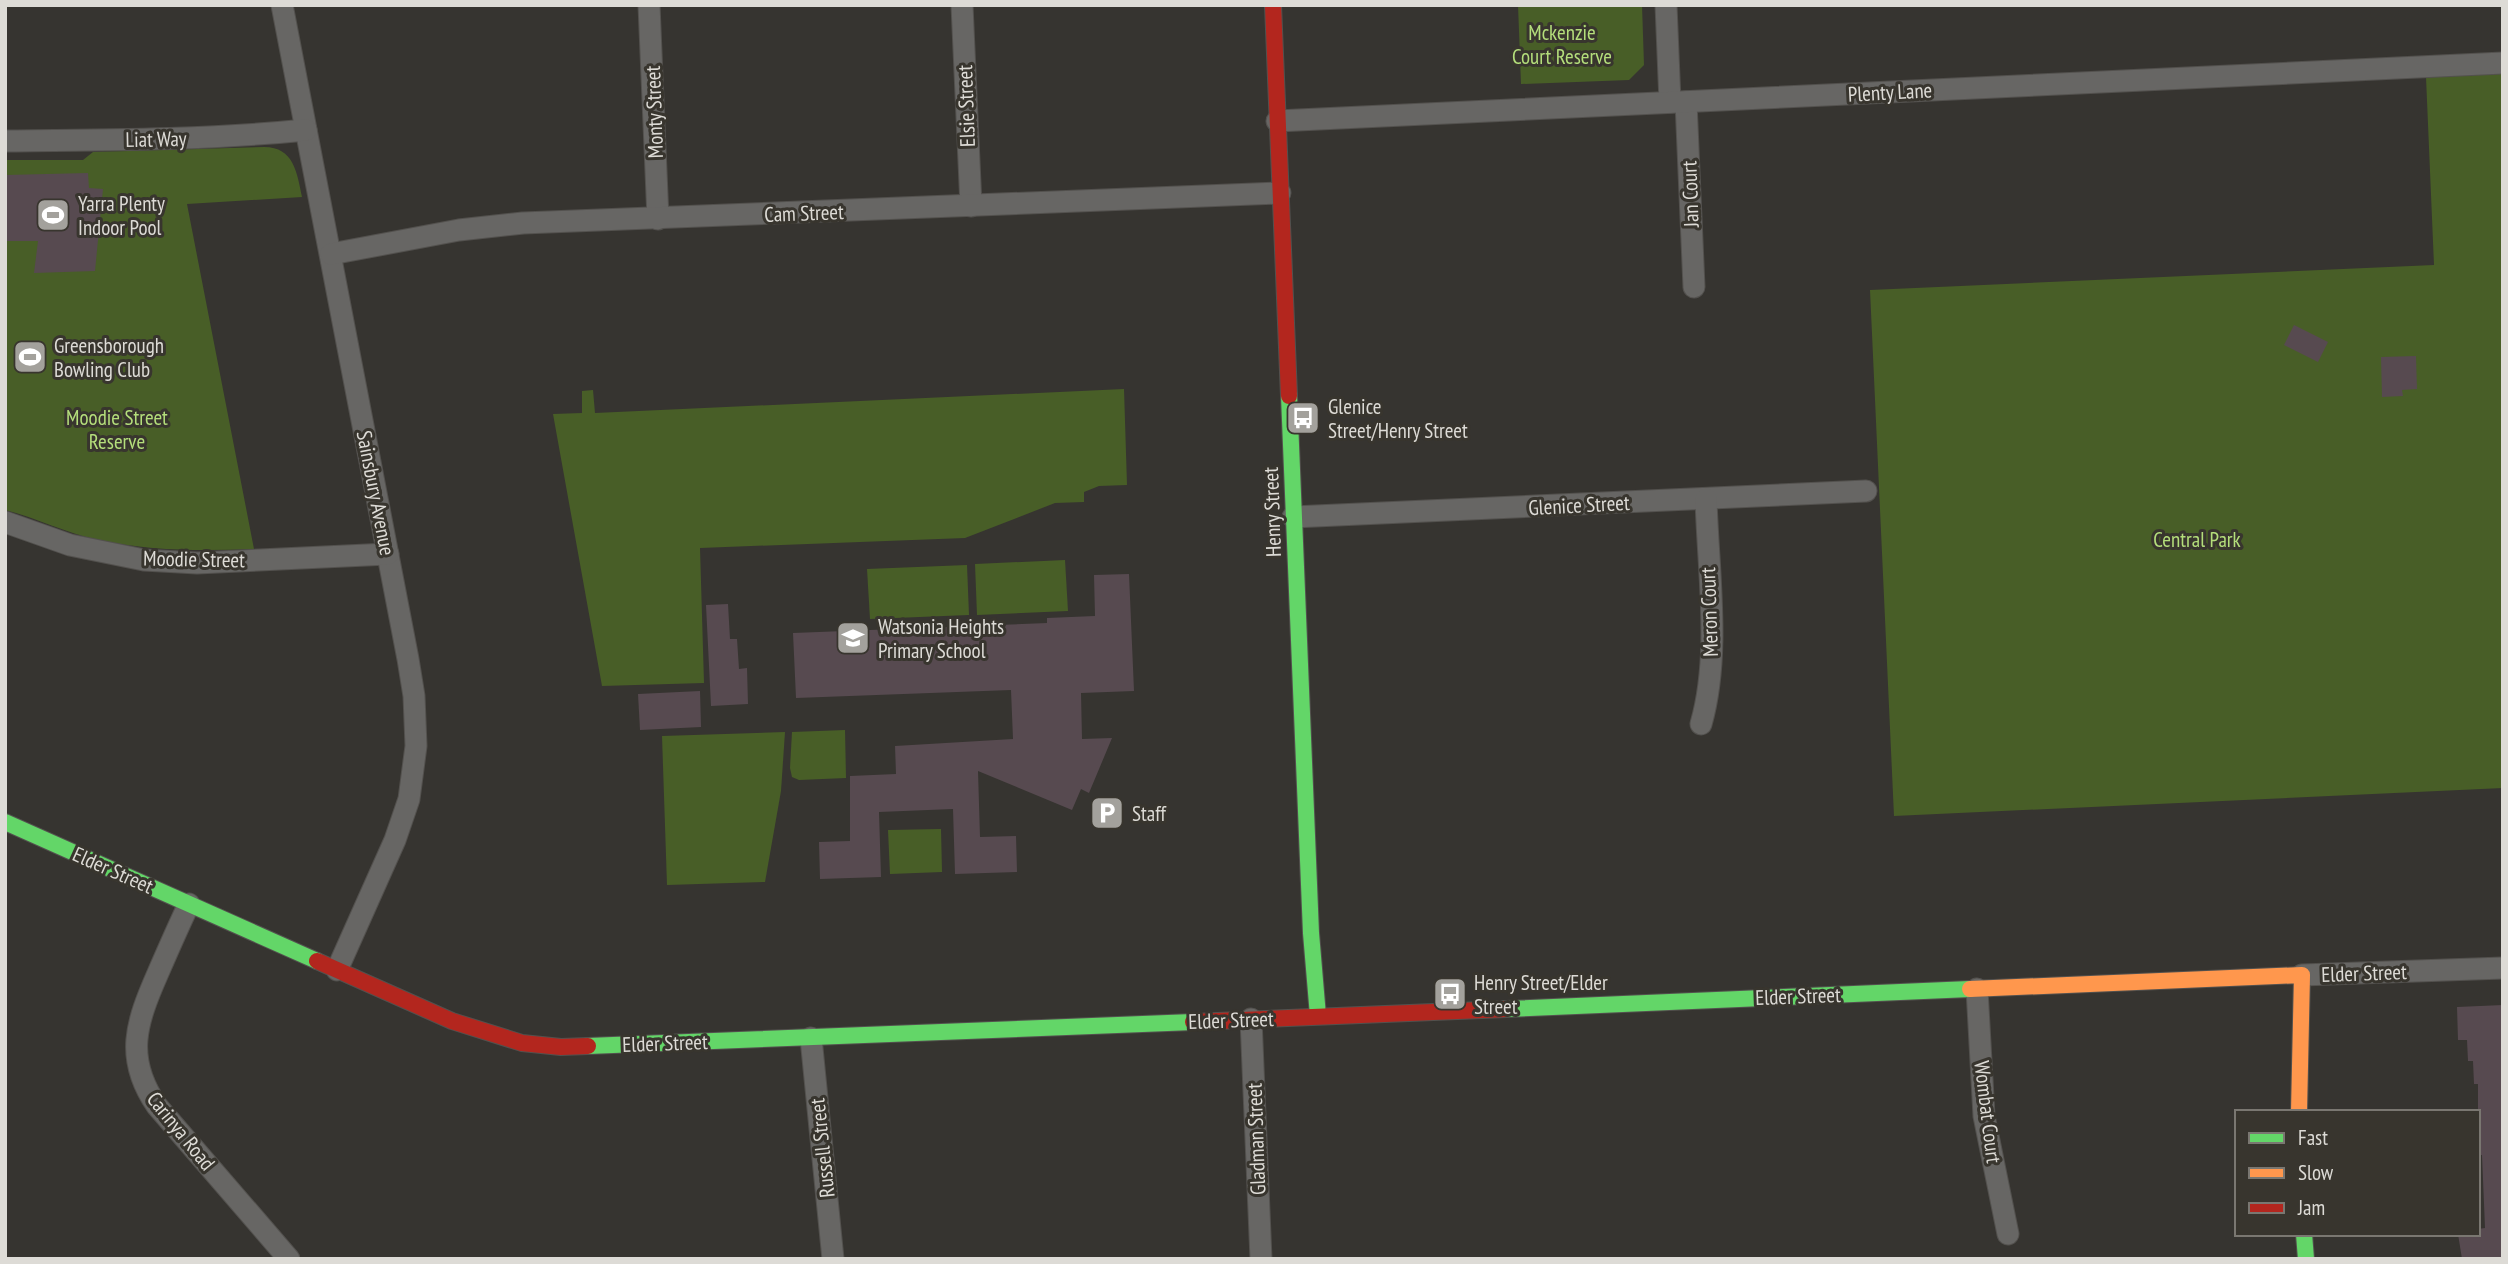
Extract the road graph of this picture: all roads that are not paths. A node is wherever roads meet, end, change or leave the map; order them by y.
1 (282, 5) edge
2 (649, 5) edge
3 (962, 5) edge
4 (1273, 5) edge
5 (1666, 5) edge
6 (2503, 63) edge
7 (1678, 102) junction
8 (1277, 121) junction
9 (306, 130) junction
10 (5, 141) edge
11 (1280, 193) junction
12 (971, 206) junction
13 (658, 219) junction
14 (331, 254) junction
15 (1693, 287) dead end
16 (1866, 491) dead end
17 (1706, 499) junction
18 (1293, 517) junction
19 (5, 522) edge
20 (388, 554) junction
21 (1701, 724) dead end
22 (5, 822) edge
23 (189, 904) junction
24 (2503, 968) edge
25 (337, 970) junction
26 (2293, 976) junction
27 (1977, 989) junction
28 (1318, 1016) junction
29 (1251, 1019) junction
30 (811, 1038) junction
31 (2300, 1110) edge
32 (2008, 1234) dead end
33 (2304, 1236) edge
34 (289, 1259) edge
35 (833, 1259) edge
36 (1261, 1259) edge
37 (2306, 1259) edge

1 - 9 street, Sainsbury Avenue
2 - 13 street, Monty Street
3 - 12 street, Elsie Street
4 - 8 street, Henry Street
5 - 7 street, Jan Court
6 - 7 street, Plenty Lane
7 - 8 street, Plenty Lane
7 - 15 street, Jan Court
8 - 11 street, Henry Street
9 - 10 street, Liat Way
9 - 14 street, Sainsbury Avenue
11 - 12 street, Cam Street
11 - 18 street, Henry Street
12 - 13 street, Cam Street
13 - 14 street, Cam Street
14 - 20 street, Sainsbury Avenue
16 - 17 street, Glenice Street
17 - 18 street, Glenice Street
17 - 21 street, Meron Court
18 - 28 street, Henry Street
19 - 20 street, Moodie Street
20 - 25 street, Sainsbury Avenue
22 - 23 street, Elder Street
23 - 25 street, Elder Street
23 - 34 street, Carinya Road
24 - 26 street, Elder Street
25 - 30 street, Elder Street
26 - 27 street, Elder Street
26 - 31 street
27 - 28 street, Elder Street
27 - 32 street, Wombat Court
28 - 29 street, Elder Street
29 - 30 street, Elder Street
29 - 36 street, Gladman Street
30 - 35 street, Russell Street
33 - 37 street

